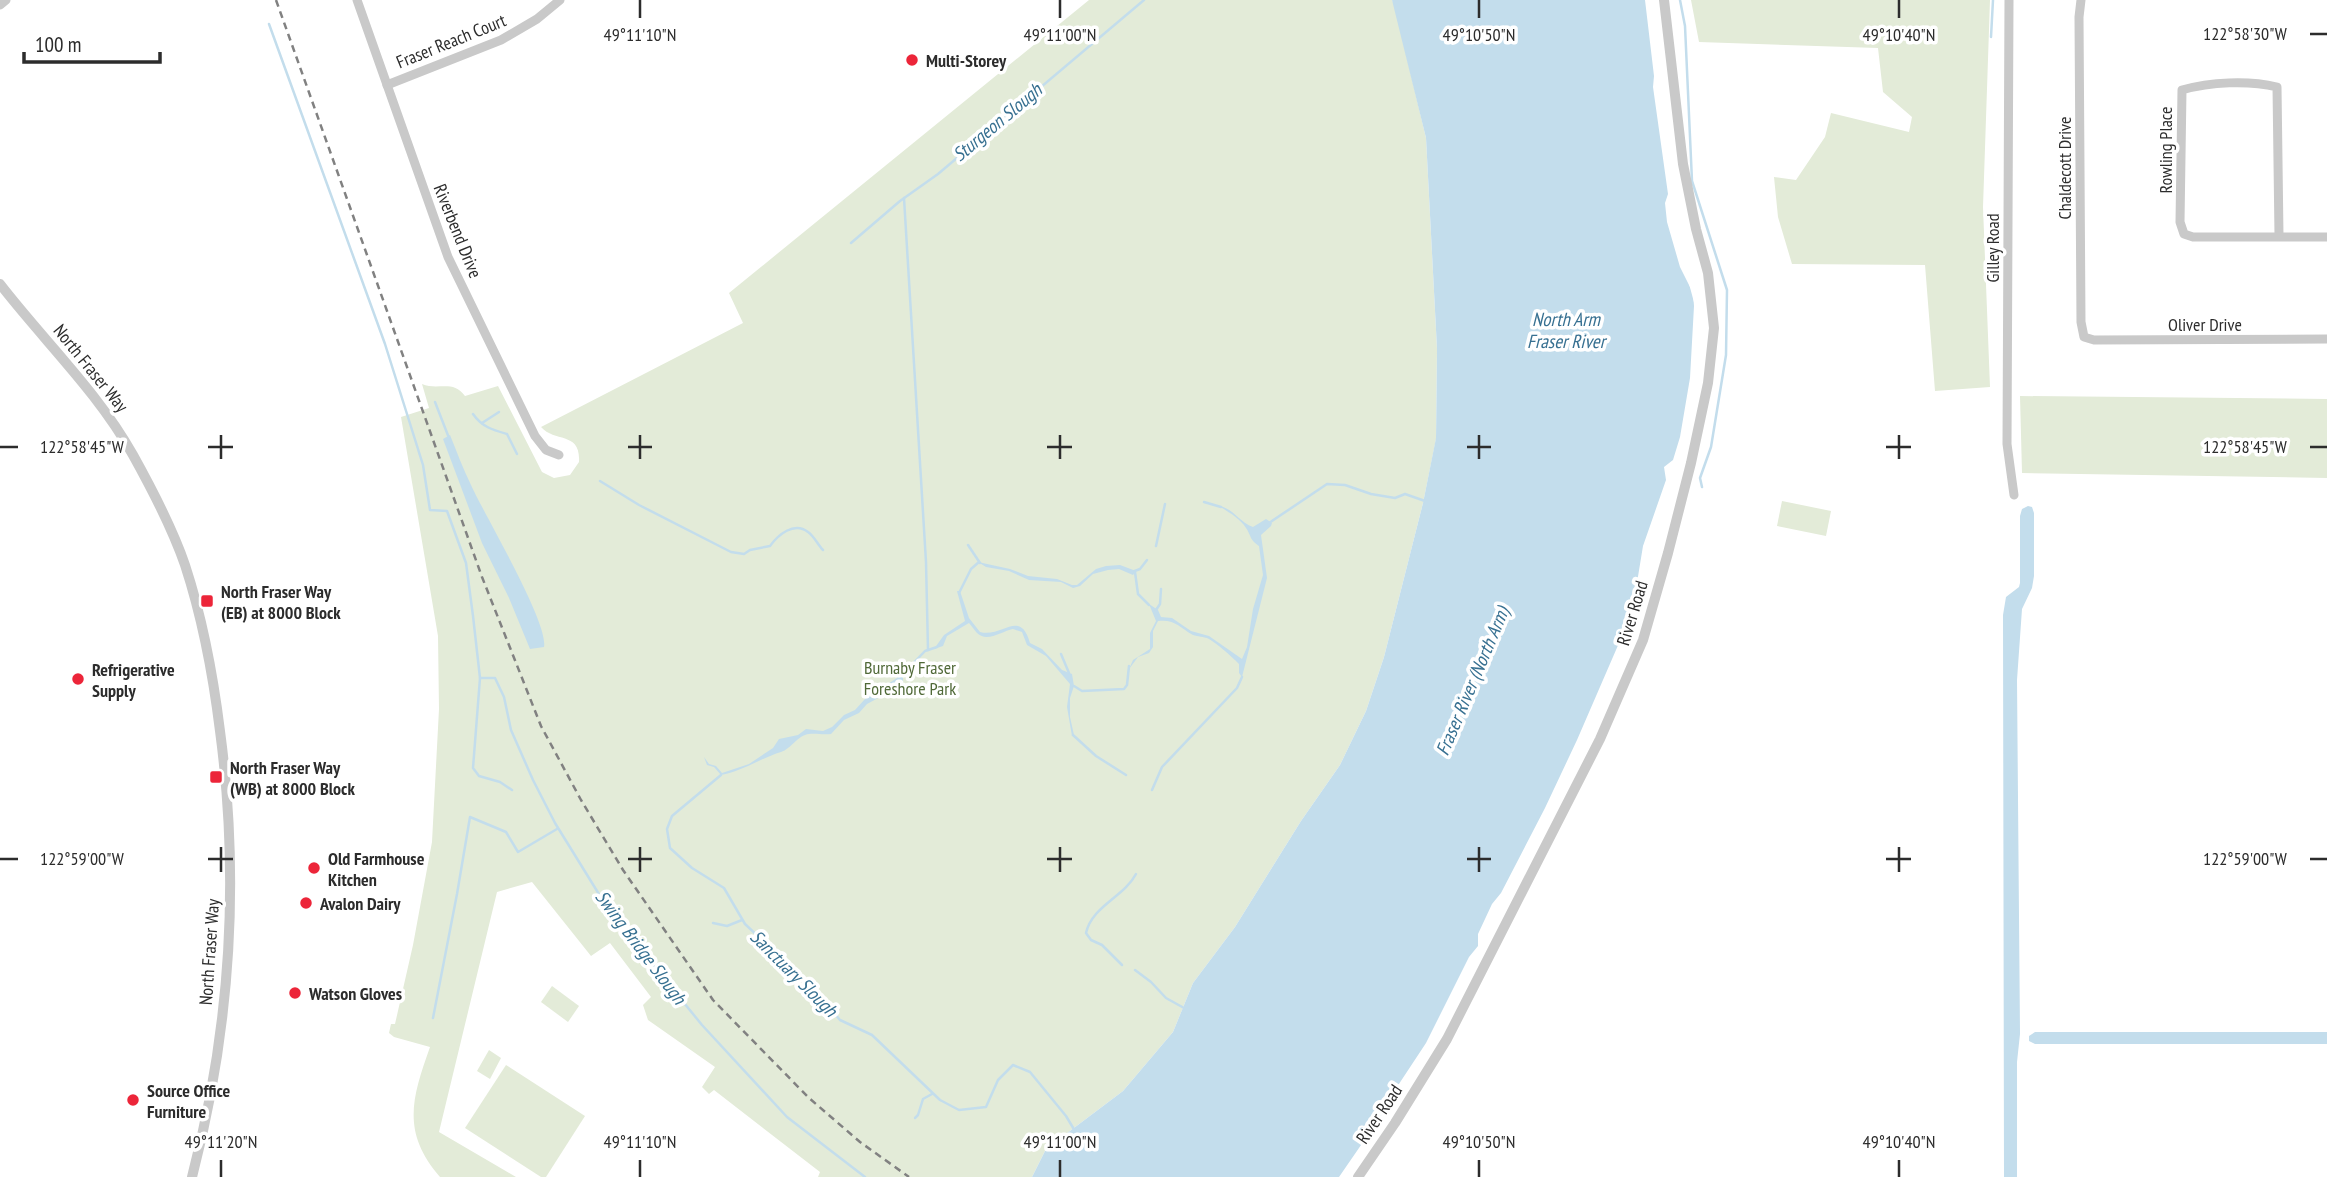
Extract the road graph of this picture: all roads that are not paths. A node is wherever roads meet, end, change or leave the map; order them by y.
1 (6, 0) edge
2 (357, 0) edge
3 (560, 0) edge
4 (1664, 0) edge
5 (2009, 0) edge
6 (2081, 0) edge
7 (0, 5) edge
8 (387, 85) junction
9 (2279, 236) junction
10 (2327, 237) edge
11 (0, 284) edge
12 (2084, 337) joint
13 (2327, 339) edge
14 (559, 455) dead end
15 (2014, 495) dead end
16 (192, 1177) edge
17 (1358, 1177) edge

1 - 7 street
2 - 8 street, Riverbend Drive
3 - 8 street, Fraser Reach Court
4 - 17 street, River Road
5 - 15 street, Gilley Road
6 - 12 street, Chaldecott Drive
8 - 14 street, Riverbend Drive
9 - 9 street, Rowling Place
9 - 10 street, Rowling Place
11 - 16 street, North Fraser Way
12 - 13 street, Oliver Drive

